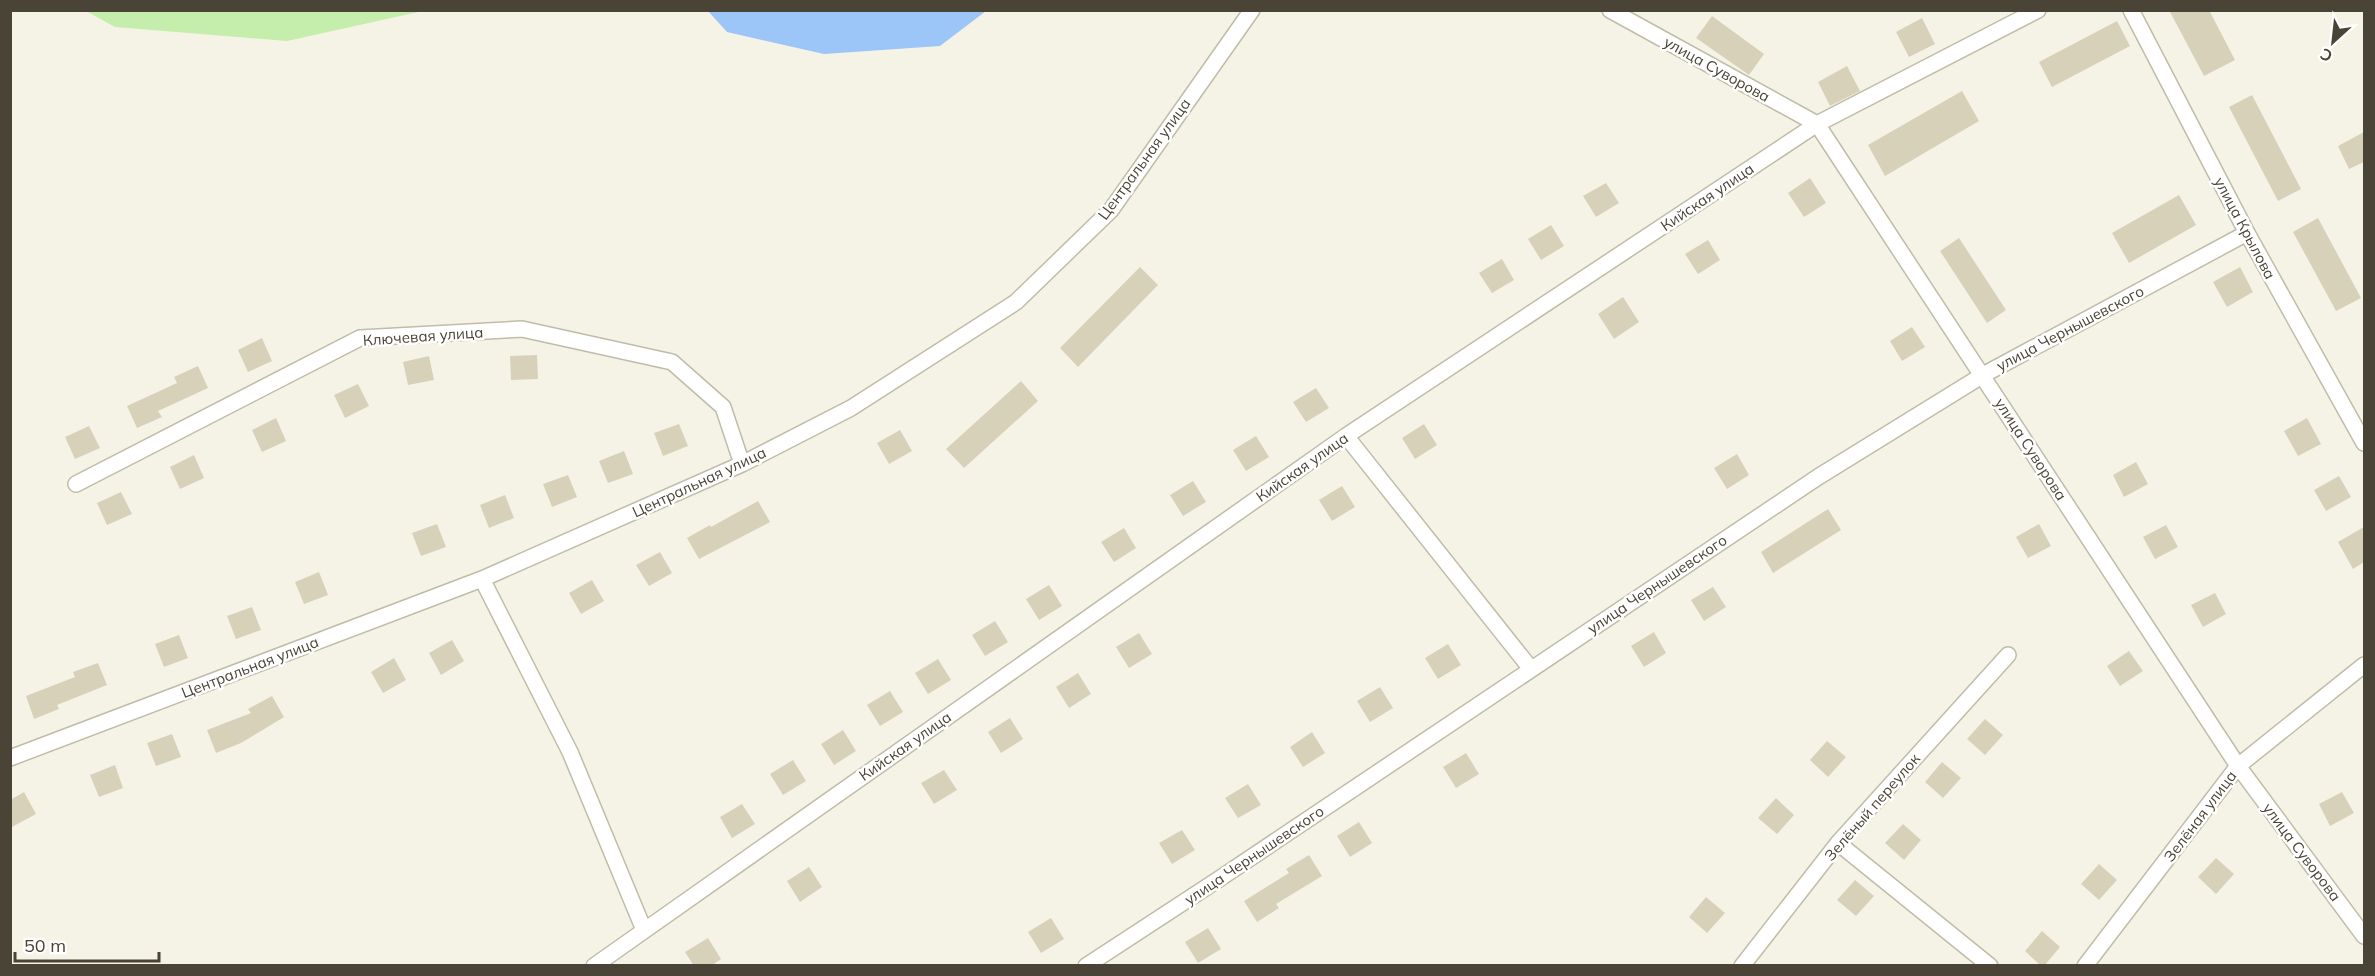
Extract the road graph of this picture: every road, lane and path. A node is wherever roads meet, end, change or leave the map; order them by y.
1 (1252, 10) edge
2 (1610, 10) edge
3 (2038, 10) edge
4 (2131, 10) edge
5 (1817, 124) junction
6 (2247, 233) junction
7 (1983, 375) junction
8 (1346, 436) junction
9 (2364, 443) edge
10 (742, 464) junction
11 (76, 484) dead end
12 (482, 579) junction
13 (2008, 654) dead end
14 (2364, 665) edge
15 (1531, 669) junction
16 (10, 758) edge
17 (2238, 766) junction
18 (1838, 843) junction
19 (644, 930) junction
20 (2364, 936) edge
21 (594, 966) edge
22 (1086, 966) edge
23 (1742, 966) edge
24 (1990, 966) edge
25 (2085, 966) edge

1 - 10 street, Центральная улица
2 - 5 street, улица Суворова
3 - 5 street, Кийская улица
4 - 6 street, улица Крылова
5 - 7 street, улица Суворова
5 - 8 street, Кийская улица
6 - 7 street, улица Чернышевского
6 - 9 street, улица Крылова
7 - 15 street, улица Чернышевского
7 - 17 street, улица Суворова
8 - 15 street
8 - 19 street, Кийская улица
10 - 11 street, Ключевая улица
10 - 12 street, Центральная улица
12 - 16 street, Центральная улица
12 - 19 street
13 - 18 street, Зелёный переулок
14 - 17 street, Зелёная улица
15 - 22 street, улица Чернышевского
17 - 20 street, улица Суворова
17 - 25 street, Зелёная улица
18 - 23 street, Зелёный переулок
18 - 24 street
19 - 21 street, Кийская улица

